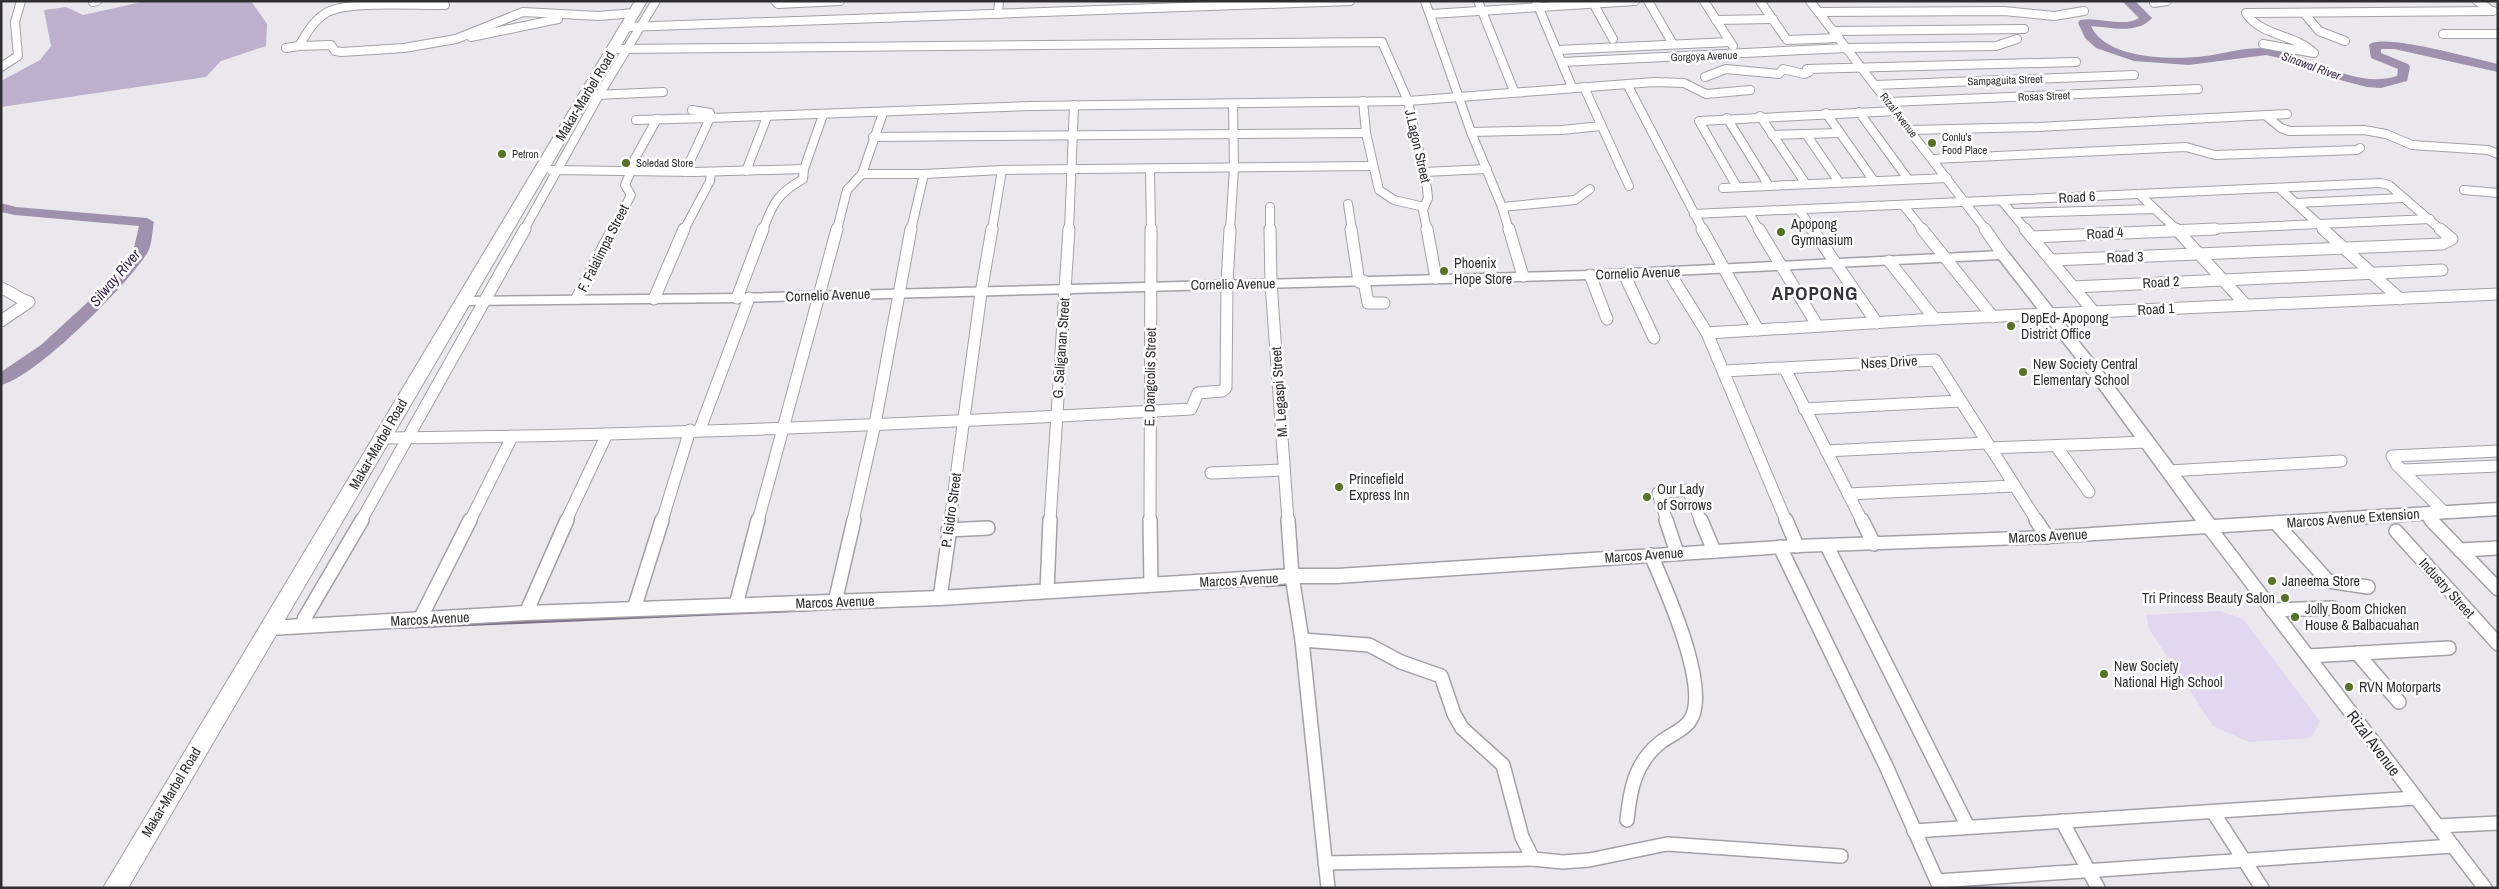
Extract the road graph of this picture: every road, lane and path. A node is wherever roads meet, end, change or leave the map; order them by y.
1 (22, 1) edge
2 (656, 1) edge
3 (840, 1) edge
4 (999, 1) edge
5 (1043, 1) edge
6 (1080, 1) edge
7 (1121, 1) edge
8 (1350, 1) edge
9 (1425, 1) edge
10 (1478, 1) edge
11 (1635, 1) edge
12 (1648, 1) edge
13 (1704, 1) edge
14 (1760, 1) edge
15 (1810, 1) edge
16 (1854, 1) edge
17 (1895, 1) edge
18 (2167, 1) edge
19 (2477, 1) edge
20 (776, 2) edge
21 (1312, 2) edge
22 (1592, 2) edge
23 (2154, 3) dead end
24 (1537, 4) edge
25 (445, 6) dead end
26 (1121, 10) junction
27 (2494, 10) edge
28 (1482, 11) junction
29 (2084, 11) dead end
30 (773, 12) dead end
31 (1080, 12) junction
32 (1819, 12) junction
33 (1903, 12) junction
34 (1042, 13) junction
35 (2304, 13) junction
36 (998, 14) junction
37 (1431, 14) junction
38 (582, 16) junction
39 (636, 17) edge
40 (1774, 19) junction
41 (1866, 19) junction
42 (1716, 20) junction
43 (493, 23) junction
44 (2024, 29) dead end
45 (496, 33) junction
46 (2443, 34) dead end
47 (2498, 34) edge
48 (1837, 35) junction
49 (456, 39) junction
50 (1613, 39) dead end
51 (2017, 39) dead end
52 (2346, 41) dead end
53 (1730, 42) junction
54 (1673, 44) junction
55 (2263, 44) dead end
56 (299, 46) junction
57 (286, 48) dead end
58 (1846, 48) junction
59 (620, 49) junction
60 (1557, 50) junction
61 (1740, 55) junction
62 (1562, 62) junction
63 (2076, 62) dead end
64 (1, 67) edge
65 (1861, 67) junction
66 (2134, 75) dead end
67 (1704, 77) dead end
68 (2004, 80) junction
69 (1628, 84) junction
70 (1875, 85) junction
71 (1584, 86) junction
72 (1572, 87) junction
73 (2198, 89) dead end
74 (1750, 90) dead end
75 (1514, 91) junction
76 (663, 92) dead end
77 (592, 95) junction
78 (1458, 96) junction
79 (2021, 97) junction
80 (1363, 101) junction
81 (1408, 101) junction
82 (1890, 102) junction
83 (1074, 105) junction
84 (1233, 105) junction
85 (692, 110) dead end
86 (1896, 111) junction
87 (1859, 112) junction
88 (883, 113) junction
89 (1826, 113) junction
90 (2287, 114) dead end
91 (823, 115) junction
92 (2265, 115) junction
93 (1760, 116) junction
94 (767, 117) junction
95 (710, 118) junction
96 (1727, 118) junction
97 (657, 119) junction
98 (636, 120) dead end
99 (1601, 126) junction
100 (1911, 130) junction
101 (1471, 132) junction
102 (1839, 132) junction
103 (1366, 133) junction
104 (1234, 134) junction
105 (1806, 134) junction
106 (1072, 135) junction
107 (1772, 135) junction
108 (873, 137) junction
109 (2360, 148) dead end
110 (2498, 154) edge
111 (1933, 159) junction
112 (1373, 166) junction
113 (1234, 168) junction
114 (804, 169) junction
115 (1070, 169) junction
116 (1150, 169) junction
117 (1487, 169) junction
118 (549, 170) junction
119 (1002, 170) junction
120 (746, 171) junction
121 (629, 172) junction
122 (685, 172) junction
123 (711, 172) junction
124 (1424, 172) junction
125 (862, 174) junction
126 (924, 174) junction
127 (1947, 178) junction
128 (1908, 180) junction
129 (1874, 181) junction
130 (1839, 182) junction
131 (1806, 184) junction
132 (1629, 186) dead end
133 (1769, 186) junction
134 (1737, 187) junction
135 (1722, 188) dead end
136 (2279, 188) junction
137 (1590, 189) dead end
138 (2464, 190) dead end
139 (2498, 193) edge
140 (2139, 194) junction
141 (2403, 198) junction
142 (2002, 201) junction
143 (1967, 203) junction
144 (2296, 203) junction
145 (1348, 204) dead end
146 (1904, 206) junction
147 (1270, 207) dead end
148 (1424, 207) junction
149 (1502, 208) junction
150 (2154, 209) junction
151 (1800, 211) junction
152 (1749, 213) junction
153 (2012, 213) junction
154 (1694, 214) junction
155 (2430, 219) junction
156 (2318, 224) junction
157 (2177, 230) junction
158 (2032, 237) junction
159 (2344, 248) junction
160 (2199, 254) junction
161 (2003, 255) junction
162 (1946, 258) junction
163 (2052, 260) junction
164 (1889, 261) junction
165 (1836, 264) junction
166 (1780, 265) junction
167 (1726, 269) junction
168 (2442, 270) dead end
169 (1669, 272) junction
170 (2372, 272) junction
171 (1624, 274) junction
172 (1590, 275) junction
173 (1523, 276) junction
174 (1436, 278) junction
175 (2224, 279) junction
176 (1361, 282) junction
177 (1272, 283) junction
178 (1226, 284) junction
179 (1152, 287) junction
180 (2073, 287) junction
181 (1, 288) edge
182 (1066, 290) junction
183 (981, 293) junction
184 (821, 294) junction
185 (899, 294) junction
186 (2498, 294) edge
187 (577, 298) junction
188 (654, 298) junction
189 (743, 298) junction
190 (2400, 299) junction
191 (483, 300) junction
192 (464, 301) junction
193 (1384, 303) dead end
194 (2246, 305) junction
195 (2094, 312) junction
196 (2052, 315) junction
197 (1993, 317) junction
198 (1608, 319) dead end
199 (1935, 319) junction
200 (1, 321) edge
201 (1877, 323) junction
202 (1817, 325) junction
203 (1758, 330) junction
204 (1707, 333) junction
205 (1654, 338) dead end
206 (1785, 369) junction
207 (1724, 371) junction
208 (1960, 401) junction
209 (1804, 409) junction
210 (1149, 411) junction
211 (1057, 416) junction
212 (963, 422) junction
213 (875, 424) junction
214 (784, 428) junction
215 (695, 430) junction
216 (607, 434) junction
217 (512, 437) junction
218 (382, 438) junction
219 (409, 438) junction
220 (2147, 442) junction
221 (1988, 446) junction
222 (2056, 446) junction
223 (1826, 451) junction
224 (2498, 451) edge
225 (2341, 461) dead end
226 (2498, 466) edge
227 (1284, 470) junction
228 (2168, 470) junction
229 (2404, 470) junction
230 (1212, 473) dead end
231 (2014, 486) junction
232 (2089, 492) dead end
233 (1848, 494) junction
234 (2498, 509) edge
235 (2444, 512) junction
236 (2425, 513) junction
237 (2276, 524) junction
238 (988, 528) dead end
239 (2209, 528) junction
240 (948, 530) junction
241 (2396, 531) dead end
242 (2047, 537) junction
243 (1874, 544) junction
244 (1826, 546) junction
245 (1789, 547) junction
246 (2498, 548) edge
247 (2460, 550) junction
248 (1714, 551) junction
249 (1677, 553) junction
250 (1651, 555) junction
251 (1292, 576) junction
252 (1151, 585) junction
253 (2368, 587) dead end
254 (2497, 588) edge
255 (1047, 591) junction
256 (940, 598) junction
257 (835, 602) junction
258 (736, 606) junction
259 (2333, 608) dead end
260 (634, 609) junction
261 (2272, 610) junction
262 (526, 613) junction
263 (304, 619) dead end
264 (420, 619) junction
265 (270, 628) junction
266 (1302, 640) junction
267 (2498, 644) edge
268 (2449, 648) dead end
269 (2357, 653) junction
270 (2308, 656) junction
271 (2398, 702) dead end
272 (2416, 798) junction
273 (2213, 812) junction
274 (1627, 820) dead end
275 (2062, 821) junction
276 (2498, 823) edge
277 (2437, 826) junction
278 (1968, 827) junction
279 (1914, 831) junction
280 (2453, 846) junction
281 (1841, 856) dead end
282 (1533, 859) junction
283 (2245, 860) junction
284 (1325, 863) junction
285 (2089, 870) junction
286 (1938, 885) edge
287 (115, 888) edge
288 (1328, 888) edge
289 (2098, 888) edge
290 (2262, 888) edge
291 (2478, 888) edge
292 (2485, 888) edge

1 - 64 street
2 - 39 street
3 - 20 street
4 - 36 street
5 - 34 street
6 - 31 street
7 - 26 street
8 - 21 street
9 - 37 street
10 - 28 street
11 - 22 street
12 - 54 street
13 - 42 street
14 - 40 street
15 - 32 street, Rizal Avenue
16 - 41 street
17 - 33 street
18 - 23 street
19 - 27 street
20 - 30 street
21 - 26 street
22 - 24 street
22 - 50 street
24 - 28 street
24 - 60 street
25 - 56 street
26 - 31 street
27 - 35 street
28 - 37 street
28 - 75 street
29 - 33 street
31 - 34 street
32 - 41 street
32 - 48 street, Rizal Avenue
33 - 41 street
34 - 36 street
35 - 52 street
35 - 55 street
36 - 39 street
37 - 78 street
38 - 39 street
38 - 43 street
38 - 45 street
39 - 59 main road, Makar-Marbel Road
40 - 42 street
40 - 48 street
41 - 44 street
41 - 48 street
42 - 53 street
43 - 45 street
43 - 49 street
45 - 49 street
46 - 47 street
48 - 58 street, Rizal Avenue
49 - 56 street
51 - 58 street, Gorgoya Avenue
53 - 54 street
53 - 61 street
54 - 60 street
56 - 57 street
58 - 61 street, Gorgoya Avenue
58 - 65 street, Rizal Avenue
59 - 77 main road, Makar-Marbel Road
59 - 81 street, J.Lagon Street
60 - 62 street
61 - 62 street, Gorgoya Avenue
62 - 72 street
63 - 65 street
65 - 67 street
65 - 70 street, Rizal Avenue
66 - 68 street, Sampaguita Street
68 - 70 street, Sampaguita Street
68 - 79 street
69 - 71 street
69 - 74 street
69 - 154 street
70 - 82 street, Rizal Avenue
71 - 72 street
71 - 99 street
72 - 75 street
73 - 79 street, Rosas Street
75 - 78 street
76 - 77 street
77 - 118 main road, Makar-Marbel Road
78 - 81 street
78 - 101 street
79 - 82 street, Rosas Street
80 - 81 street
80 - 84 street
80 - 103 street
81 - 124 street, J.Lagon Street
82 - 86 street, Rizal Avenue
83 - 84 street
83 - 88 street
83 - 106 street, G. Saliganan Street
84 - 104 street
85 - 95 street
86 - 87 street
86 - 100 street, Rizal Avenue
87 - 89 street
87 - 128 street
88 - 91 street
88 - 108 street
89 - 93 street
89 - 102 street
90 - 92 street
91 - 94 street
91 - 114 street
92 - 100 street
92 - 110 street
93 - 96 street
93 - 107 street
94 - 95 street
94 - 120 street
95 - 97 street
95 - 122 street
96 - 133 street
96 - 134 street
97 - 98 street
97 - 121 street
99 - 101 street
99 - 132 street
100 - 111 street, Rizal Avenue
101 - 117 street
102 - 105 street
102 - 129 street
103 - 104 street
103 - 112 street
104 - 106 street
104 - 113 street
105 - 107 street
105 - 130 street
106 - 108 street
106 - 115 street, G. Saliganan Street
107 - 131 street
108 - 125 street
109 - 111 street
111 - 127 street, Rizal Avenue
112 - 113 street
112 - 148 street
113 - 116 street
113 - 178 street
114 - 120 street
114 - 189 street
115 - 116 street
115 - 119 street
115 - 182 street, G. Saliganan Street
116 - 179 street, E. Dangcolis Street
117 - 124 street
117 - 149 street
118 - 121 street
118 - 191 street
118 - 192 main road, Makar-Marbel Road
119 - 126 street
119 - 183 street, P. Isidro Street
120 - 123 street
121 - 122 street
121 - 187 street, F. Falalimpa Street
122 - 123 street
123 - 188 street
124 - 148 street, J.Lagon Street
125 - 126 street
125 - 184 street
126 - 185 street
127 - 128 street
127 - 143 street, Rizal Avenue
128 - 129 street
129 - 130 street
130 - 131 street
131 - 133 street
133 - 134 street
134 - 135 street
136 - 140 street, Road 6
136 - 141 street, Road 6
136 - 144 street
137 - 149 street
138 - 139 street
140 - 142 street, Road 6
140 - 150 street
141 - 144 street
141 - 155 street, Road 6
142 - 143 street, Road 6
142 - 153 street
143 - 146 street, Road 6
143 - 161 street, Rizal Avenue
144 - 156 street
145 - 176 street
146 - 151 street, Road 6
146 - 162 street
147 - 177 street, M. Legaspi Street
148 - 174 street, J.Lagon Street
149 - 173 street
150 - 153 street
150 - 157 street
151 - 152 street, Road 6
151 - 165 street
152 - 154 street, Road 6
152 - 166 street
153 - 158 street
154 - 167 street
155 - 156 street, Road 4
155 - 159 street, Road 3
156 - 157 street, Road 4
156 - 159 street
157 - 158 street, Road 4
157 - 160 street
158 - 163 street
159 - 160 street, Road 3
159 - 170 street
160 - 163 street, Road 3
160 - 175 street
161 - 162 street, Cornelio Avenue
161 - 196 street
162 - 164 street, Cornelio Avenue
162 - 197 street
163 - 180 street
164 - 165 street, Cornelio Avenue
164 - 199 street
165 - 166 street, Cornelio Avenue
165 - 201 street
166 - 167 street, Cornelio Avenue
166 - 202 street
167 - 169 street, Cornelio Avenue
167 - 203 street
168 - 170 street, Road 2
169 - 171 street, Cornelio Avenue
169 - 204 street
170 - 175 street, Road 2
170 - 190 street
171 - 172 street, Cornelio Avenue
171 - 205 street
172 - 173 street, Cornelio Avenue
172 - 198 street
173 - 174 street, Cornelio Avenue
174 - 176 street, Cornelio Avenue
175 - 180 street, Road 2
175 - 194 street
176 - 177 street, Cornelio Avenue
176 - 193 street
177 - 178 street, Cornelio Avenue
177 - 227 street, M. Legaspi Street
178 - 179 street, Cornelio Avenue
178 - 210 street
179 - 182 street, Cornelio Avenue
179 - 210 street, E. Dangcolis Street
180 - 195 street
181 - 200 street
182 - 183 street, Cornelio Avenue
182 - 211 street, G. Saliganan Street
183 - 185 street, Cornelio Avenue
183 - 212 street, P. Isidro Street
184 - 185 street, Cornelio Avenue
184 - 189 street, Cornelio Avenue
184 - 214 street
185 - 213 street
186 - 190 street, Road 1
187 - 188 street, Cornelio Avenue
187 - 191 street, Cornelio Avenue
188 - 189 street, Cornelio Avenue
189 - 215 street
190 - 194 street, Road 1
191 - 192 street, Cornelio Avenue
191 - 219 street
192 - 218 main road, Makar-Marbel Road
194 - 195 street, Road 1
195 - 196 street, Road 1
196 - 197 street, Road 1
196 - 220 street
197 - 199 street, Road 1
199 - 201 street, Road 1
201 - 202 street, Road 1
202 - 203 street, Road 1
203 - 204 street, Road 1
204 - 207 street
206 - 207 street, Nses Drive
206 - 208 street, Nses Drive
206 - 209 street
207 - 245 street
208 - 209 street
208 - 221 street, Nses Drive
209 - 223 street
210 - 211 street
210 - 252 street, E. Dangcolis Street
211 - 212 street
211 - 255 street, G. Saliganan Street
212 - 213 street
212 - 240 street, P. Isidro Street
213 - 214 street
213 - 257 street
214 - 215 street
214 - 258 street
215 - 216 street
215 - 260 street
216 - 217 street
216 - 262 street
217 - 219 street
217 - 264 street
218 - 219 street
218 - 265 main road, Makar-Marbel Road
219 - 263 street
220 - 222 street
220 - 228 street
221 - 222 street
221 - 223 street
221 - 231 street, Nses Drive
222 - 232 street
223 - 233 street
224 - 229 street
225 - 228 street
226 - 229 street
227 - 230 street
227 - 251 street, M. Legaspi Street
228 - 239 street
229 - 235 street
231 - 233 street
231 - 242 street, Nses Drive
233 - 243 street
234 - 235 street, Marcos Avenue Extension
235 - 236 street, Marcos Avenue Extension
236 - 237 street, Marcos Avenue Extension
236 - 247 street
237 - 239 street, Marcos Avenue Extension
237 - 253 street
238 - 240 street
239 - 242 street, Marcos Avenue
239 - 261 street, Rizal Avenue
240 - 256 street, P. Isidro Street
241 - 267 street, Industry Street
242 - 243 street, Marcos Avenue
243 - 244 street, Marcos Avenue
244 - 245 street, Marcos Avenue
244 - 278 street
245 - 248 street, Marcos Avenue
245 - 279 street
246 - 247 street
247 - 254 street
248 - 249 street, Marcos Avenue
248 - 249 street
249 - 250 street, Marcos Avenue
250 - 251 street, Marcos Avenue
250 - 274 street
251 - 252 street, Marcos Avenue
251 - 266 street, M. Legaspi Street
252 - 255 street, Marcos Avenue
255 - 256 street, Marcos Avenue
256 - 257 street, Marcos Avenue
257 - 258 street, Marcos Avenue
258 - 260 street, Marcos Avenue
259 - 261 street
260 - 262 street, Marcos Avenue
261 - 270 street, Rizal Avenue
262 - 264 street, Marcos Avenue
264 - 265 street, Marcos Avenue
265 - 287 main road, Makar-Marbel Road
266 - 282 street
266 - 284 street, M. Legaspi Street
268 - 269 street
269 - 270 street
269 - 271 street
270 - 272 street, Rizal Avenue
272 - 273 street
272 - 277 street, Rizal Avenue
273 - 275 street
273 - 283 street
275 - 278 street
275 - 285 street
276 - 277 street
277 - 280 street, Rizal Avenue
278 - 279 street
279 - 286 street
280 - 283 street
280 - 292 street, Rizal Avenue
281 - 282 street
282 - 284 street
283 - 285 street
283 - 290 street
284 - 288 street, M. Legaspi Street
285 - 286 street
285 - 289 street
291 - 292 street

